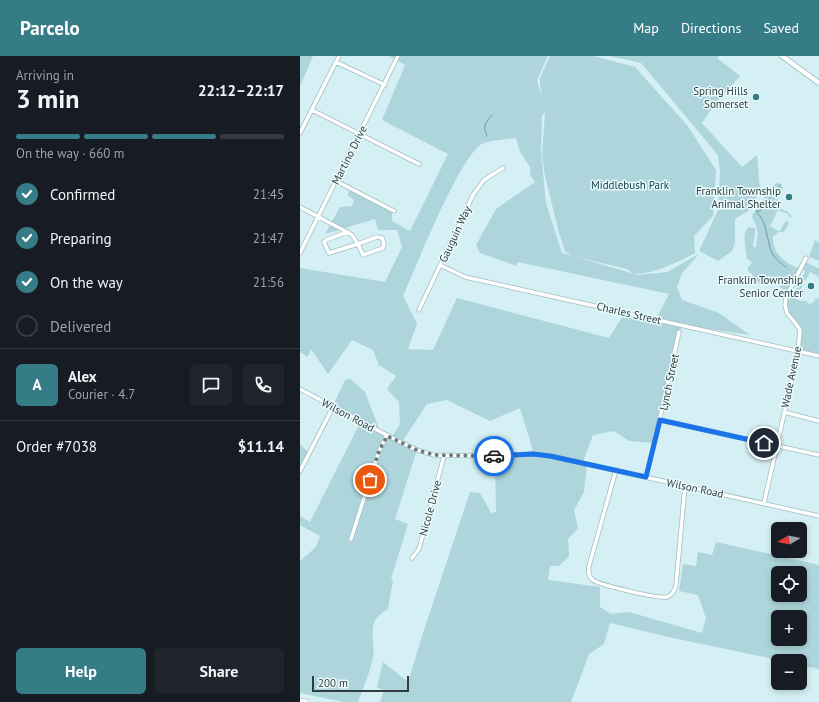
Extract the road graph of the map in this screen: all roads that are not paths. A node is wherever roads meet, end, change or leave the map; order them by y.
1 (339, 56) edge
2 (398, 56) edge
3 (782, 56) edge
4 (336, 62) junction
5 (819, 83) edge
6 (385, 85) junction
7 (312, 110) junction
8 (300, 133) edge
9 (360, 134) junction
10 (419, 164) dead end
11 (503, 168) dead end
12 (336, 181) junction
13 (300, 207) edge
14 (394, 211) dead end
15 (318, 217) junction
16 (347, 232) junction
17 (358, 244) junction
18 (300, 253) edge
19 (806, 258) dead end
20 (440, 265) junction
21 (419, 310) dead end
22 (679, 332) dead end
23 (798, 352) junction
24 (819, 356) edge
25 (300, 389) edge
26 (333, 407) junction
27 (784, 412) junction
28 (660, 420) junction
29 (819, 421) edge
30 (387, 436) junction
31 (776, 445) junction
32 (819, 454) edge
33 (444, 456) junction
34 (616, 470) junction
35 (300, 471) edge
36 (646, 477) junction
37 (685, 486) junction
38 (764, 503) junction
39 (819, 516) edge
40 (351, 539) dead end
41 (412, 558) dead end
42 (300, 701) edge
43 (306, 702) edge

1 - 4 street
2 - 6 street, Martino Drive
3 - 5 street
4 - 6 street
4 - 7 street
6 - 9 street, Martino Drive
7 - 8 street
7 - 9 street
9 - 10 street
9 - 12 street, Martino Drive
11 - 20 street, Gauguin Way
12 - 14 street
12 - 15 street, Martino Drive
13 - 15 street
15 - 16 street
15 - 18 street, Martino Drive
16 - 17 street
16 - 17 street
17 - 17 street
19 - 23 street, Wade Avenue
20 - 21 street, Gauguin Way
20 - 23 street, Charles Street
22 - 28 street, Lynch Street
23 - 24 street, Charles Street
23 - 27 street, Wade Avenue
25 - 26 street, Wilson Road
26 - 30 street, Wilson Road
26 - 35 street
27 - 29 street
27 - 31 street, Wade Avenue
28 - 31 street
28 - 36 street, Lynch Street
30 - 33 street, Wilson Road
30 - 40 street
31 - 32 street
31 - 38 street, Wade Avenue
33 - 34 street, Wilson Road
33 - 41 street, Nicole Drive
34 - 36 street, Wilson Road
34 - 37 street
36 - 37 street, Wilson Road
37 - 38 street, Wilson Road
38 - 39 street, Wilson Road
42 - 43 main road

